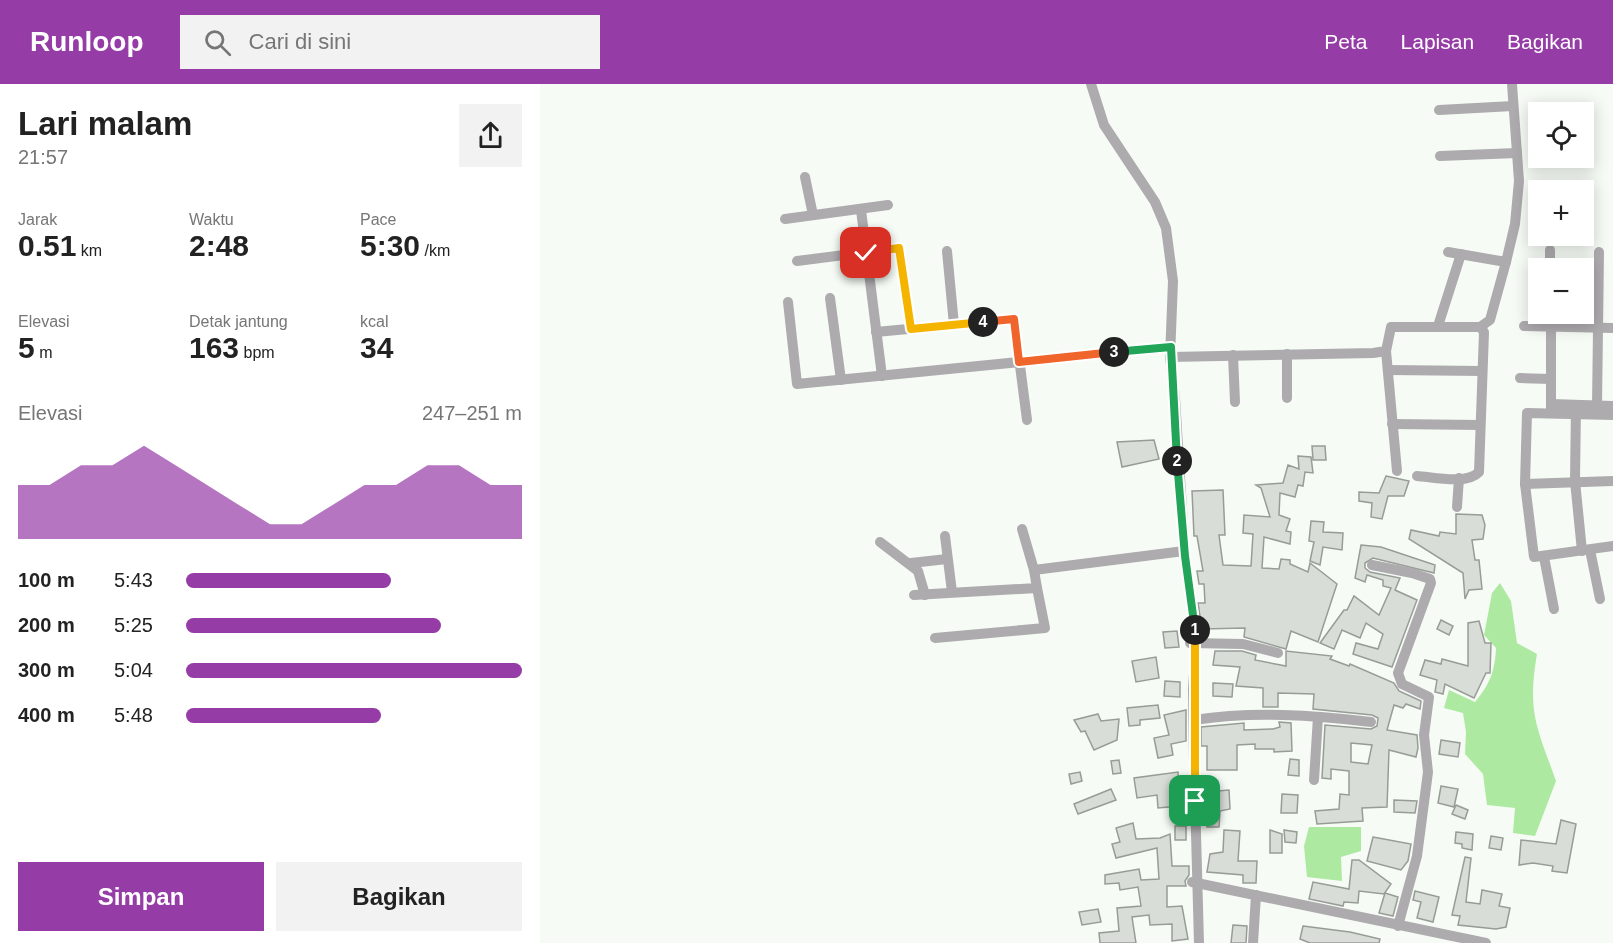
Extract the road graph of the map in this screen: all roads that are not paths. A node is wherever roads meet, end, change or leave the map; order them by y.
1 (1091, 84) edge
2 (1512, 84) edge
3 (1513, 106) junction
4 (1439, 110) dead end
5 (1517, 153) junction
6 (1440, 156) dead end
7 (805, 177) dead end
8 (888, 205) dead end
9 (861, 210) junction
10 (813, 215) junction
11 (785, 219) dead end
12 (1550, 250) dead end
13 (947, 251) dead end
14 (1448, 252) dead end
15 (1599, 252) dead end
16 (866, 253) junction
17 (1461, 254) junction
18 (1550, 258) edge
19 (797, 261) dead end
20 (1506, 262) junction
21 (830, 298) dead end
22 (788, 302) dead end
23 (954, 325) junction
24 (1552, 325) junction
25 (1437, 326) junction
26 (1524, 326) dead end
27 (1480, 327) junction
28 (1600, 328) junction
29 (1613, 328) edge
30 (911, 329) junction
31 (876, 332) junction
32 (1386, 351) junction
33 (1170, 352) junction
34 (1287, 354) junction
35 (1233, 356) junction
36 (1019, 362) junction
37 (1388, 370) junction
38 (1482, 371) junction
39 (882, 376) junction
40 (1520, 378) dead end
41 (1551, 379) junction
42 (841, 380) junction
43 (1287, 398) dead end
44 (1235, 402) dead end
45 (1597, 406) junction
46 (1613, 406) edge
47 (1551, 409) junction
48 (1576, 409) junction
49 (1613, 415) edge
50 (1027, 420) dead end
51 (1392, 424) junction
52 (1480, 425) junction
53 (1397, 471) dead end
54 (1417, 476) dead end
55 (1460, 478) junction
56 (1575, 481) junction
57 (1613, 481) edge
58 (1525, 484) junction
59 (1457, 507) dead end
60 (1022, 529) dead end
61 (945, 536) dead end
62 (880, 542) dead end
63 (1613, 546) edge
64 (1184, 550) junction
65 (1586, 550) junction
66 (1544, 557) junction
67 (948, 559) junction
68 (911, 563) junction
69 (1372, 566) dead end
70 (1034, 570) junction
71 (1037, 588) junction
72 (951, 592) junction
73 (1600, 599) dead end
74 (1554, 609) dead end
75 (935, 638) dead end
76 (1193, 643) junction
77 (1278, 653) dead end
78 (1318, 717) junction
79 (1194, 720) junction
80 (1371, 722) dead end
81 (1314, 780) dead end
82 (1194, 883) junction
83 (1256, 895) junction
84 (1398, 926) junction
85 (1199, 943) edge
86 (1253, 943) edge
87 (1486, 943) edge

1 - 33 street
2 - 3 street
3 - 4 street
3 - 5 street
5 - 6 street
5 - 20 street
7 - 10 street
8 - 9 street
9 - 10 street
9 - 16 street
10 - 11 street
12 - 18 street
13 - 23 street
14 - 17 street
15 - 28 street
16 - 19 street
16 - 30 street
16 - 31 street
17 - 20 street
17 - 25 street
20 - 27 street
21 - 42 street
22 - 42 street
23 - 30 street
23 - 36 street
24 - 26 street
24 - 28 street
24 - 41 street
25 - 27 street
25 - 32 street
27 - 38 street
28 - 29 street
28 - 45 street
30 - 31 street
31 - 39 street
32 - 34 street
32 - 37 street
33 - 35 street
33 - 36 street
33 - 64 street
34 - 35 street
34 - 43 street
35 - 44 street
36 - 39 street
36 - 50 street
37 - 38 street
37 - 51 street
38 - 52 street
39 - 42 street
40 - 41 street
41 - 47 street
45 - 46 street
45 - 48 street
47 - 48 street
47 - 58 street
48 - 49 street
48 - 56 street
51 - 52 street
51 - 53 street
52 - 55 street
54 - 55 street
55 - 59 street
56 - 57 street
56 - 58 street
56 - 65 street
58 - 66 street
60 - 70 street
61 - 67 street
62 - 68 street
63 - 65 street
64 - 70 street
64 - 76 street
65 - 66 street
65 - 73 street
66 - 74 street
67 - 68 street
67 - 72 street
68 - 72 street
69 - 84 street
70 - 71 street
71 - 72 street
71 - 75 street
76 - 77 street
76 - 79 street
78 - 79 street
78 - 80 street
78 - 81 street
79 - 82 street
82 - 83 street
82 - 85 street
83 - 84 street
83 - 86 street
84 - 87 street

